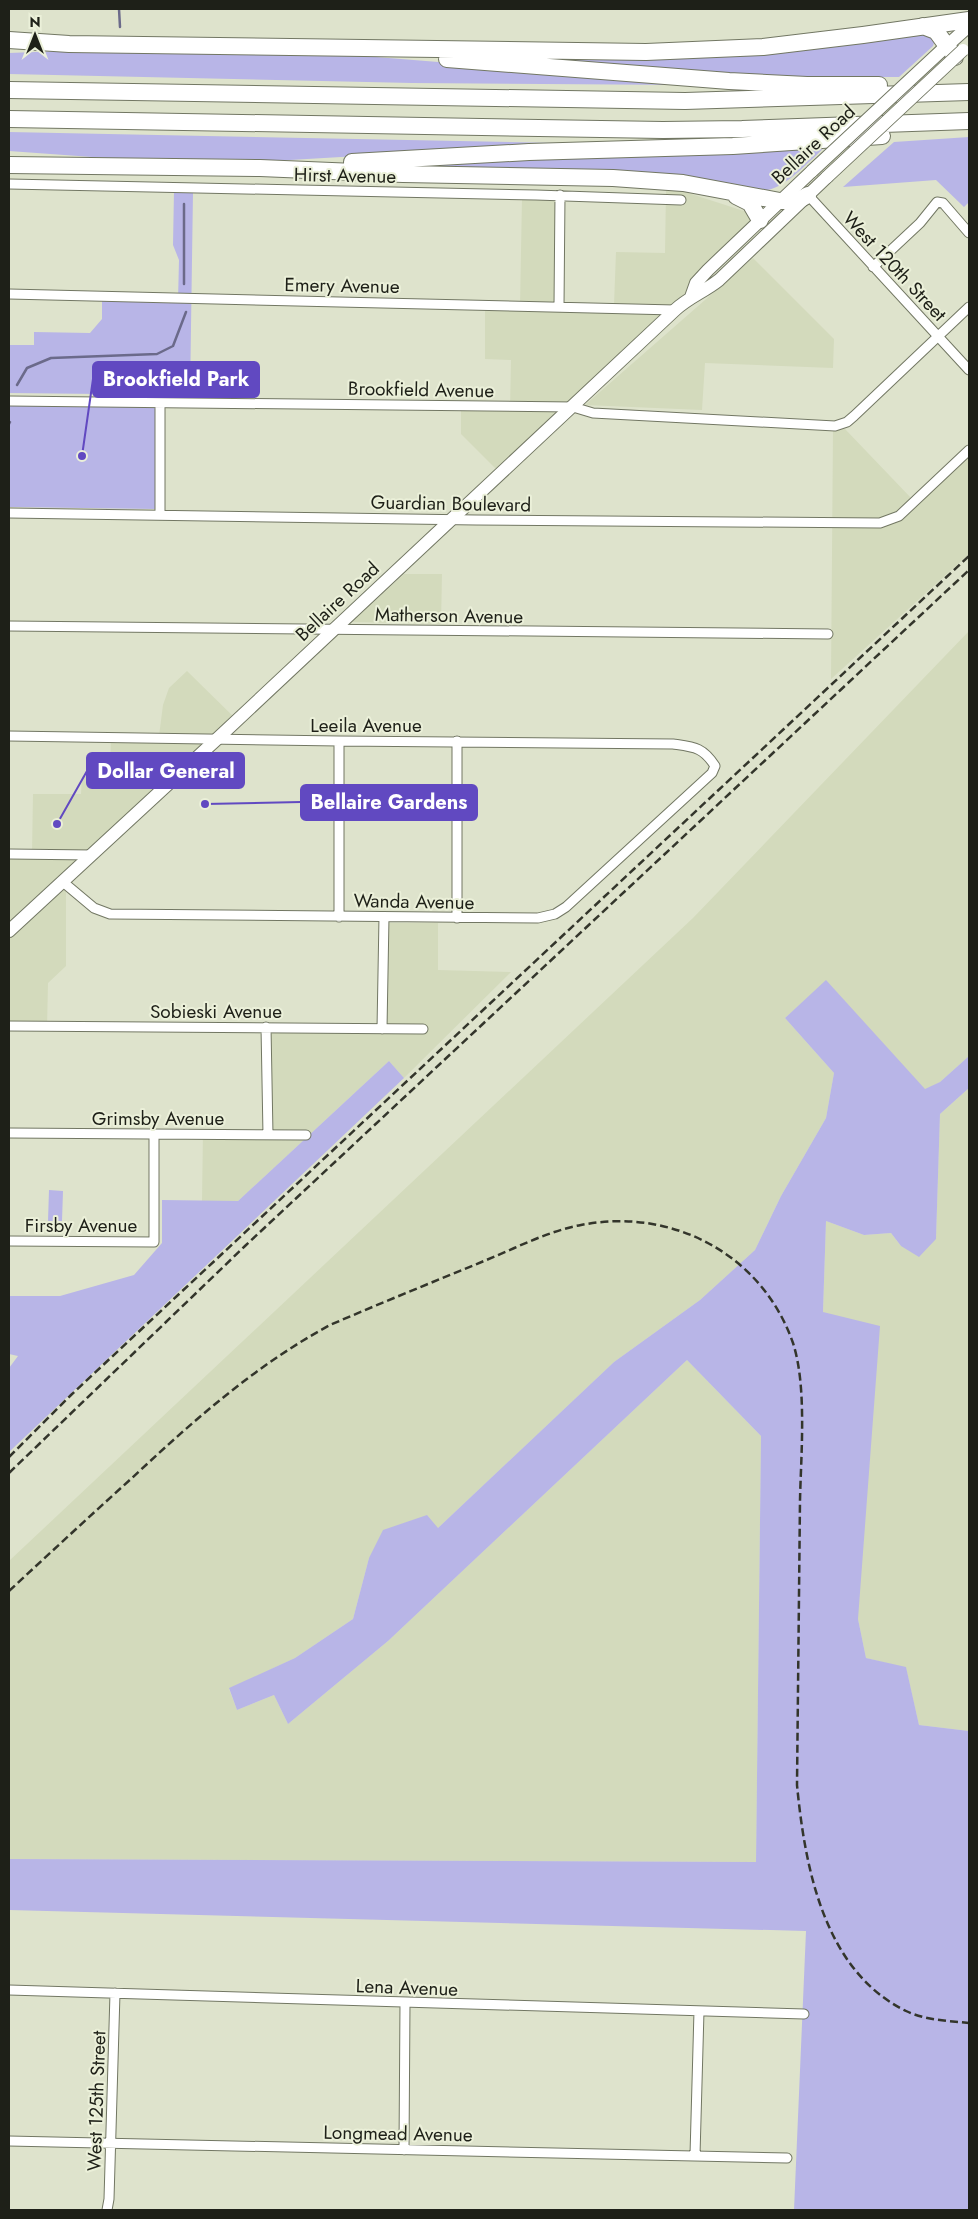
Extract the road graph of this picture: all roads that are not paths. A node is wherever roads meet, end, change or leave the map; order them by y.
1 (969, 20) edge
2 (923, 26) junction
3 (969, 26) edge
4 (9, 40) edge
5 (69, 44) junction
6 (340, 48) junction
7 (9, 49) edge
8 (955, 49) edge
9 (969, 84) edge
10 (9, 90) edge
11 (969, 92) edge
12 (9, 119) edge
13 (969, 121) edge
14 (969, 126) edge
15 (9, 155) edge
16 (9, 165) edge
17 (157, 166) junction
18 (260, 168) junction
19 (9, 184) edge
20 (803, 189) junction
21 (718, 190) junction
22 (560, 196) junction
23 (681, 200) dead end
24 (780, 201) junction
25 (760, 220) junction
26 (969, 233) edge
27 (873, 267) junction
28 (9, 294) edge
29 (691, 297) junction
30 (559, 306) junction
31 (969, 307) edge
32 (675, 310) junction
33 (938, 336) junction
34 (969, 370) edge
35 (9, 401) edge
36 (160, 403) junction
37 (573, 407) junction
38 (969, 450) edge
39 (9, 513) edge
40 (160, 514) junction
41 (452, 520) junction
42 (9, 626) edge
43 (333, 630) junction
44 (828, 634) dead end
45 (9, 736) edge
46 (217, 739) junction
47 (339, 741) junction
48 (457, 741) junction
49 (716, 766) joint
50 (9, 854) edge
51 (92, 855) junction
52 (63, 882) junction
53 (339, 917) junction
54 (384, 917) junction
55 (457, 918) junction
56 (9, 932) edge
57 (9, 1026) edge
58 (266, 1027) junction
59 (382, 1029) junction
60 (423, 1029) dead end
61 (9, 1133) edge
62 (154, 1135) junction
63 (268, 1135) junction
64 (306, 1135) dead end
65 (9, 1241) edge
66 (9, 1990) edge
67 (115, 1993) junction
68 (405, 2003) junction
69 (699, 2011) junction
70 (804, 2014) dead end
71 (9, 2141) edge
72 (111, 2143) junction
73 (404, 2150) junction
74 (695, 2155) junction
75 (787, 2158) dead end
76 (107, 2210) edge

1 - 2 highway
2 - 6 highway
2 - 8 highway
3 - 8 street, Bellaire Road
4 - 5 highway
5 - 6 highway
5 - 7 highway
6 - 9 highway
8 - 20 street, Bellaire Road, bridge
8 - 20 street, Bellaire Road, bridge
10 - 11 highway
12 - 13 highway
14 - 18 highway
15 - 17 highway
16 - 17 highway
17 - 18 highway
18 - 21 highway
19 - 22 street, Hirst Avenue
20 - 24 highway
20 - 27 street, West 120th Street
20 - 29 street, Bellaire Road
21 - 24 highway
21 - 25 highway
22 - 23 street, Hirst Avenue
22 - 30 street
24 - 25 street, Bellaire Road
25 - 29 street, Bellaire Road
26 - 27 street
27 - 33 street, West 120th Street
28 - 30 street, Emery Avenue
29 - 32 street, Bellaire Road
30 - 32 street, Emery Avenue
31 - 33 street
32 - 37 street, Bellaire Road
33 - 34 street, West 120th Street
33 - 37 street, Brookfield Avenue
35 - 36 street, Brookfield Avenue
36 - 37 street, Brookfield Avenue
36 - 40 street
37 - 41 street, Bellaire Road
38 - 41 street, Guardian Boulevard
39 - 40 street, Guardian Boulevard
40 - 41 street, Guardian Boulevard
41 - 43 street, Bellaire Road
42 - 43 street, Matherson Avenue
43 - 44 street, Matherson Avenue
43 - 46 street, Bellaire Road
45 - 46 street, Leeila Avenue
46 - 47 street, Leeila Avenue
46 - 51 street, Bellaire Road
47 - 48 street, Leeila Avenue
47 - 53 street
48 - 49 street, Leeila Avenue
48 - 55 street
49 - 55 street, Wanda Avenue
50 - 51 street
51 - 52 street, Bellaire Road
52 - 53 street, Wanda Avenue
52 - 56 street, Bellaire Road
53 - 54 street, Wanda Avenue
54 - 55 street, Wanda Avenue
54 - 59 street
57 - 58 street, Sobieski Avenue
58 - 59 street, Sobieski Avenue
58 - 63 street
59 - 60 street, Sobieski Avenue
61 - 62 street, Grimsby Avenue
62 - 63 street, Grimsby Avenue
62 - 65 street, Firsby Avenue
63 - 64 street, Grimsby Avenue
66 - 67 street, Lena Avenue
67 - 68 street, Lena Avenue
67 - 72 street, West 125th Street
68 - 69 street, Lena Avenue
68 - 73 street
69 - 70 street, Lena Avenue
69 - 74 street
71 - 72 street, Longmead Avenue
72 - 73 street, Longmead Avenue
72 - 76 street, West 125th Street
73 - 74 street, Longmead Avenue
74 - 75 street, Longmead Avenue

